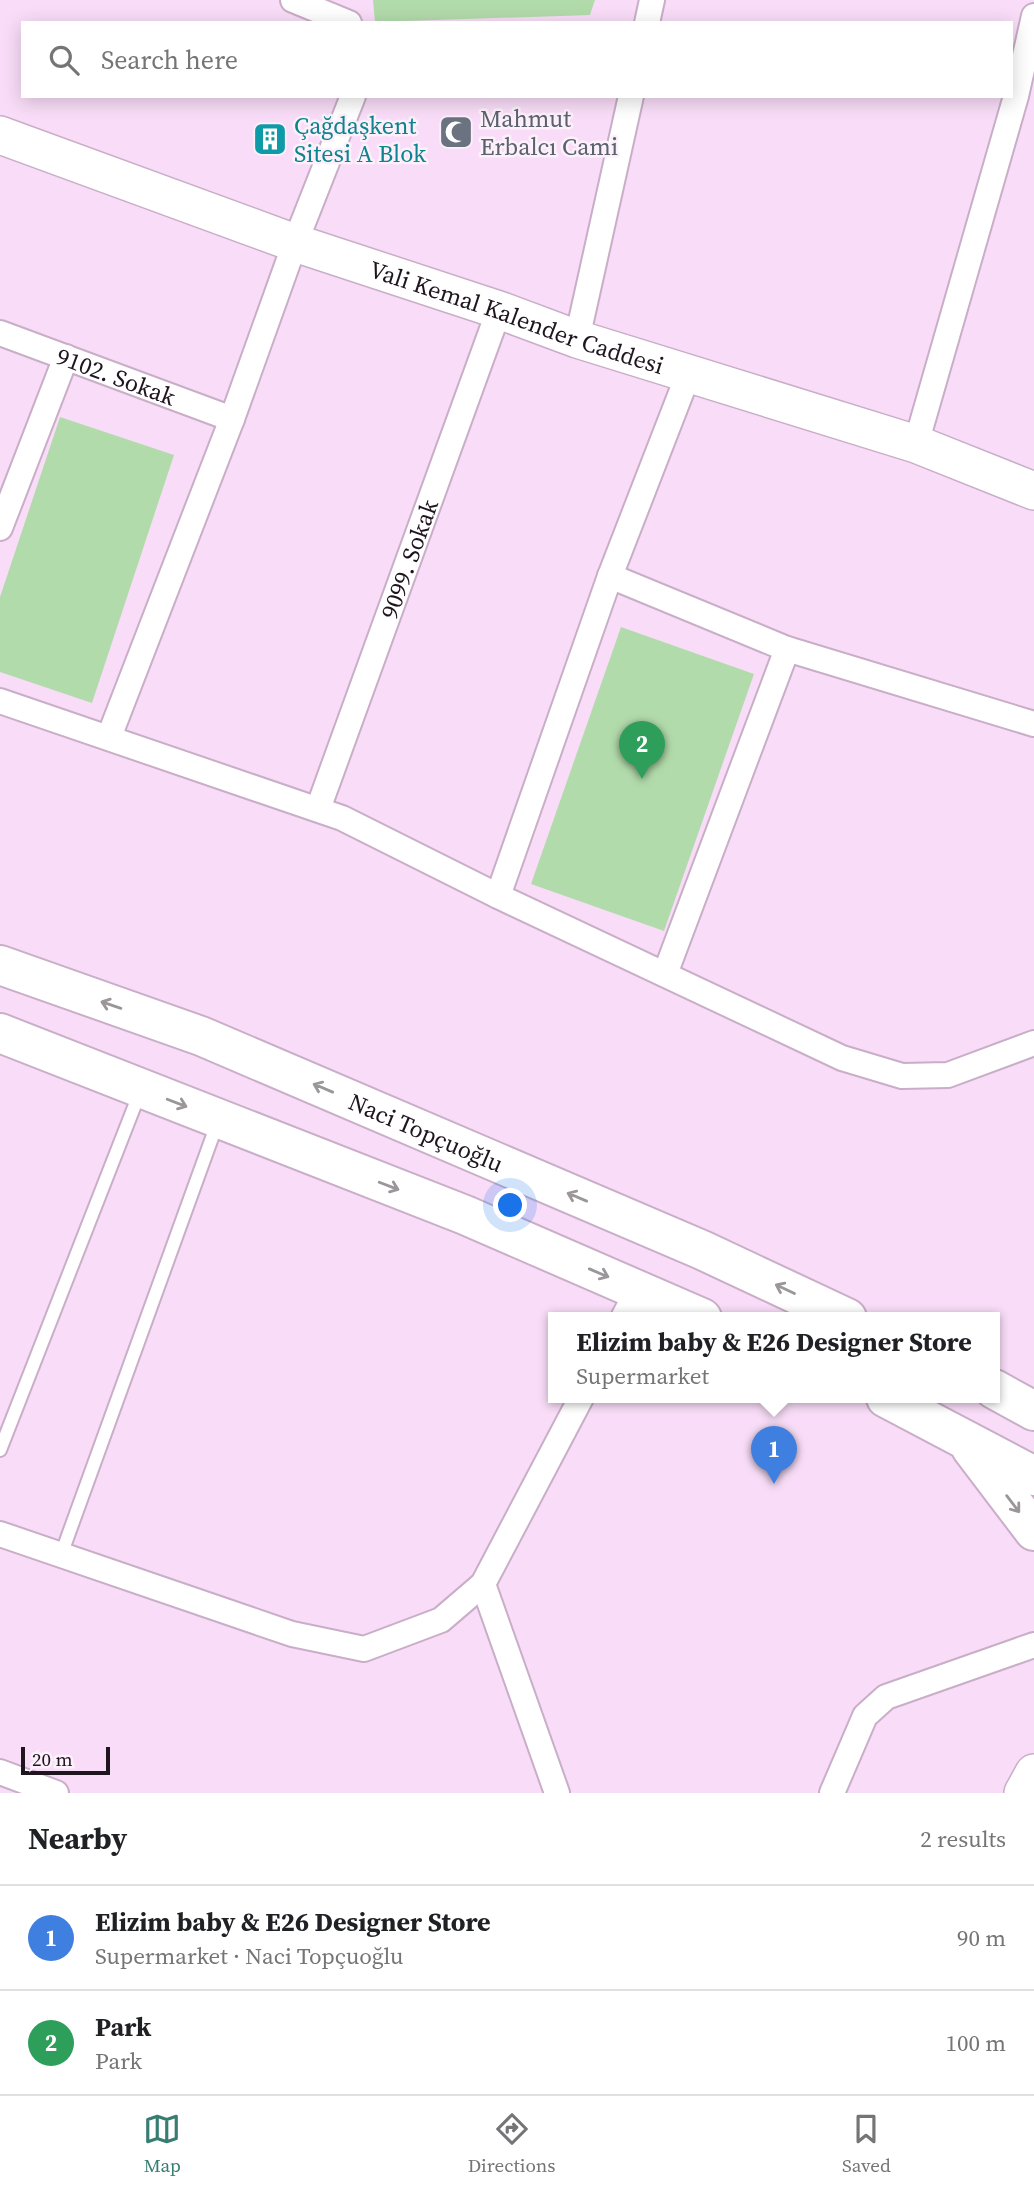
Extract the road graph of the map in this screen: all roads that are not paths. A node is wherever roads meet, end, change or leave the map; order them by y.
1 (293, 0) edge
2 (652, 0) edge
3 (1034, 16) edge
4 (344, 21) edge
5 (647, 21) edge
6 (352, 98) edge
7 (631, 98) edge
8 (1025, 99) edge
9 (0, 135) edge
10 (295, 243) junction
11 (499, 310) junction
12 (0, 333) edge
13 (577, 339) junction
14 (66, 357) junction
15 (688, 374) junction
16 (232, 419) junction
17 (916, 444) junction
18 (1034, 491) edge
19 (0, 528) edge
20 (610, 576) junction
21 (787, 649) junction
22 (0, 701) edge
23 (1034, 724) edge
24 (109, 737) junction
25 (318, 809) junction
26 (498, 896) junction
27 (0, 965) edge
28 (665, 974) junction
29 (0, 1033) edge
30 (1034, 1043) edge
31 (141, 1089) junction
32 (219, 1120) junction
33 (630, 1304) edge
34 (671, 1312) edge
35 (834, 1312) edge
36 (1000, 1381) edge
37 (1034, 1385) edge
38 (1000, 1392) edge
39 (578, 1403) edge
40 (896, 1403) edge
41 (1034, 1411) edge
42 (963, 1438) junction
43 (0, 1450) edge
44 (1034, 1476) edge
45 (1034, 1531) edge
46 (0, 1534) edge
47 (61, 1555) junction
48 (483, 1584) junction
49 (1034, 1644) edge
50 (0, 1772) edge
51 (1034, 1773) edge
52 (56, 1793) edge
53 (558, 1793) edge
54 (832, 1793) edge
55 (1023, 1793) edge

1 - 4 street
2 - 5 street
3 - 8 street
6 - 10 street
7 - 13 street
8 - 17 street
9 - 10 street, Vali Kemal Kalender Caddesi
10 - 11 street, Vali Kemal Kalender Caddesi
10 - 16 street
11 - 13 street, Vali Kemal Kalender Caddesi
11 - 25 street, 9099. Sokak
12 - 14 street, 9102. Sokak
13 - 15 street, Vali Kemal Kalender Caddesi
14 - 16 street, 9102. Sokak
14 - 19 street
15 - 17 street, Vali Kemal Kalender Caddesi
15 - 20 street
16 - 24 street
17 - 18 street, Vali Kemal Kalender Caddesi
20 - 21 street
20 - 26 street
21 - 23 street
21 - 28 street
22 - 24 street
24 - 25 street
25 - 26 street
26 - 28 street
35 -> 27 main road, Naci Topçuoğlu
28 - 30 street
29 - 31 main road
31 -> 32 main road
31 - 43 lane
32 -> 33 main road
32 - 47 lane
33 - 34 main road
36 - 37 main road
38 - 41 main road
39 - 48 street
40 - 42 main road
42 - 44 main road
42 -> 45 main road
46 - 47 street
47 - 48 street
48 - 53 street
49 - 54 street
50 - 52 street
51 - 55 street

